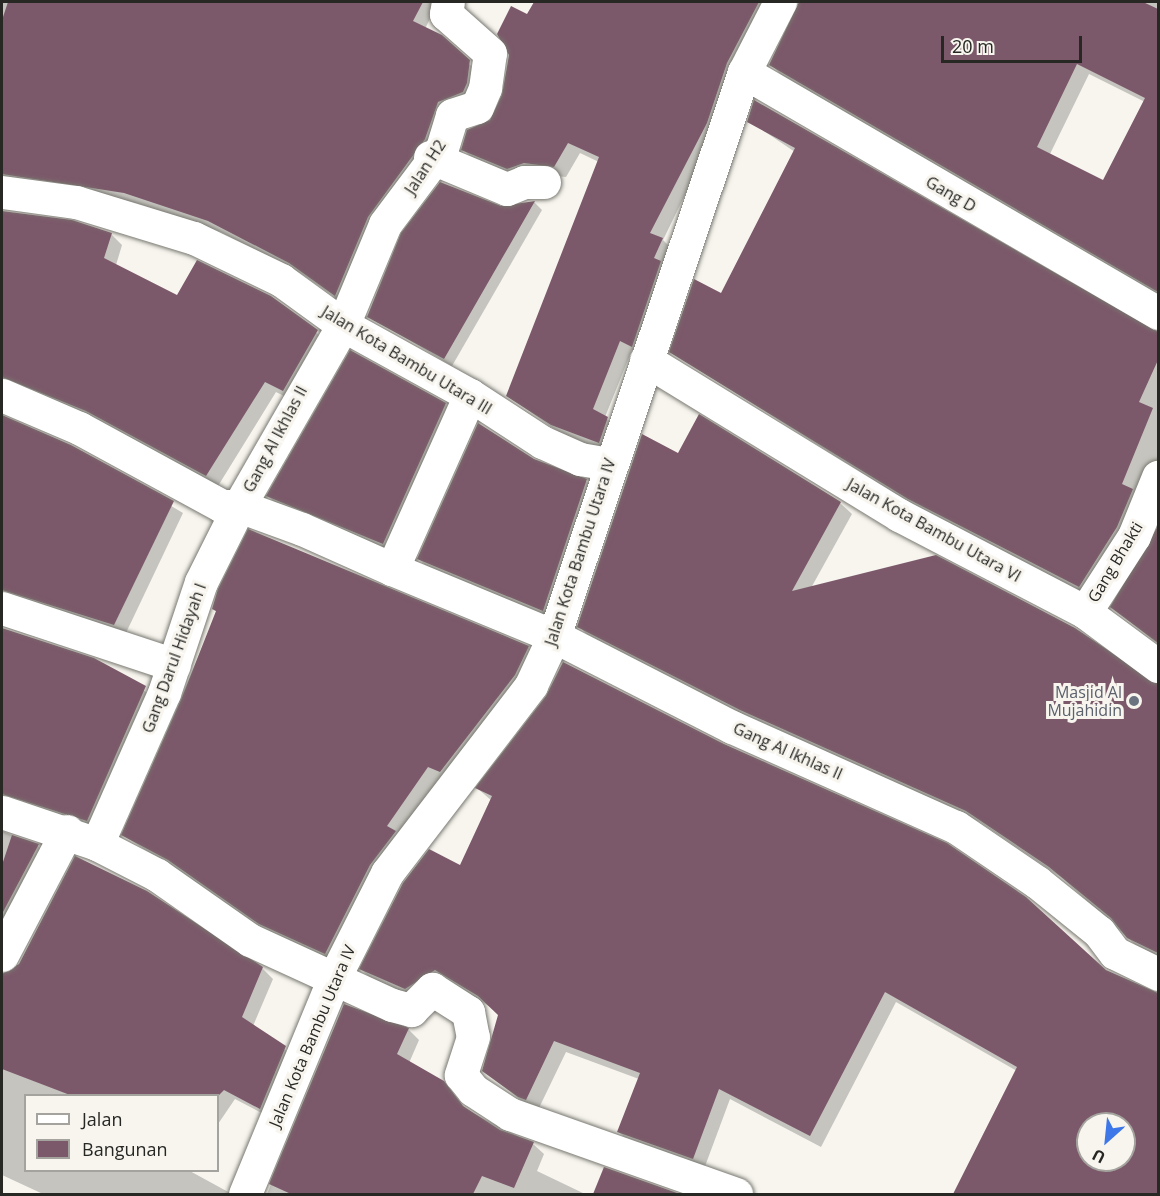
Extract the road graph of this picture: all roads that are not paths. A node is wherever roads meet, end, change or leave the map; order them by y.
1 (448, 2) edge
2 (780, 2) edge
3 (744, 72) junction
4 (430, 156) junction
5 (544, 182) dead end
6 (2, 192) edge
7 (1158, 313) edge
8 (343, 325) junction
9 (646, 360) junction
10 (2, 395) edge
11 (470, 395) junction
12 (608, 464) junction
13 (1158, 477) edge
14 (239, 506) junction
15 (392, 569) junction
16 (2, 608) edge
17 (1085, 612) junction
18 (554, 636) junction
19 (174, 666) junction
20 (1158, 666) edge
21 (2, 812) edge
22 (67, 831) junction
23 (97, 844) junction
24 (5, 940) edge
25 (1158, 974) edge
26 (334, 978) junction
27 (660, 1183) edge
28 (245, 1194) edge
29 (736, 1194) edge

1 - 4 street, Jalan H2
2 - 3 street, Jalan Kota Bambu Utara IV
3 - 7 street, Gang D
3 - 9 street, Jalan Kota Bambu Utara IV
4 - 5 street
4 - 8 street, Jalan H2
6 - 8 street, Jalan Kota Bambu Utara III
8 - 11 street, Jalan Kota Bambu Utara III
8 - 14 street, Gang Al Ikhlas II
9 - 12 street, Jalan Kota Bambu Utara IV
9 - 17 street, Jalan Kota Bambu Utara VI
10 - 14 street
11 - 12 street, Jalan Kota Bambu Utara III
11 - 15 street
12 - 18 street, Jalan Kota Bambu Utara IV
13 - 17 street, Gang Bhakti
14 - 15 street, Gang Al Ikhlas II
14 - 19 street, Gang Darul Hidayah I
15 - 18 street, Gang Al Ikhlas II
16 - 19 street
17 - 20 street, Jalan Kota Bambu Utara VI
18 - 25 street, Gang Al Ikhlas II
18 - 26 street, Jalan Kota Bambu Utara IV
19 - 23 street, Gang Darul Hidayah I
21 - 22 street
22 - 23 street
22 - 24 street
23 - 26 street
26 - 27 street
26 - 28 street, Jalan Kota Bambu Utara IV
27 - 29 street

